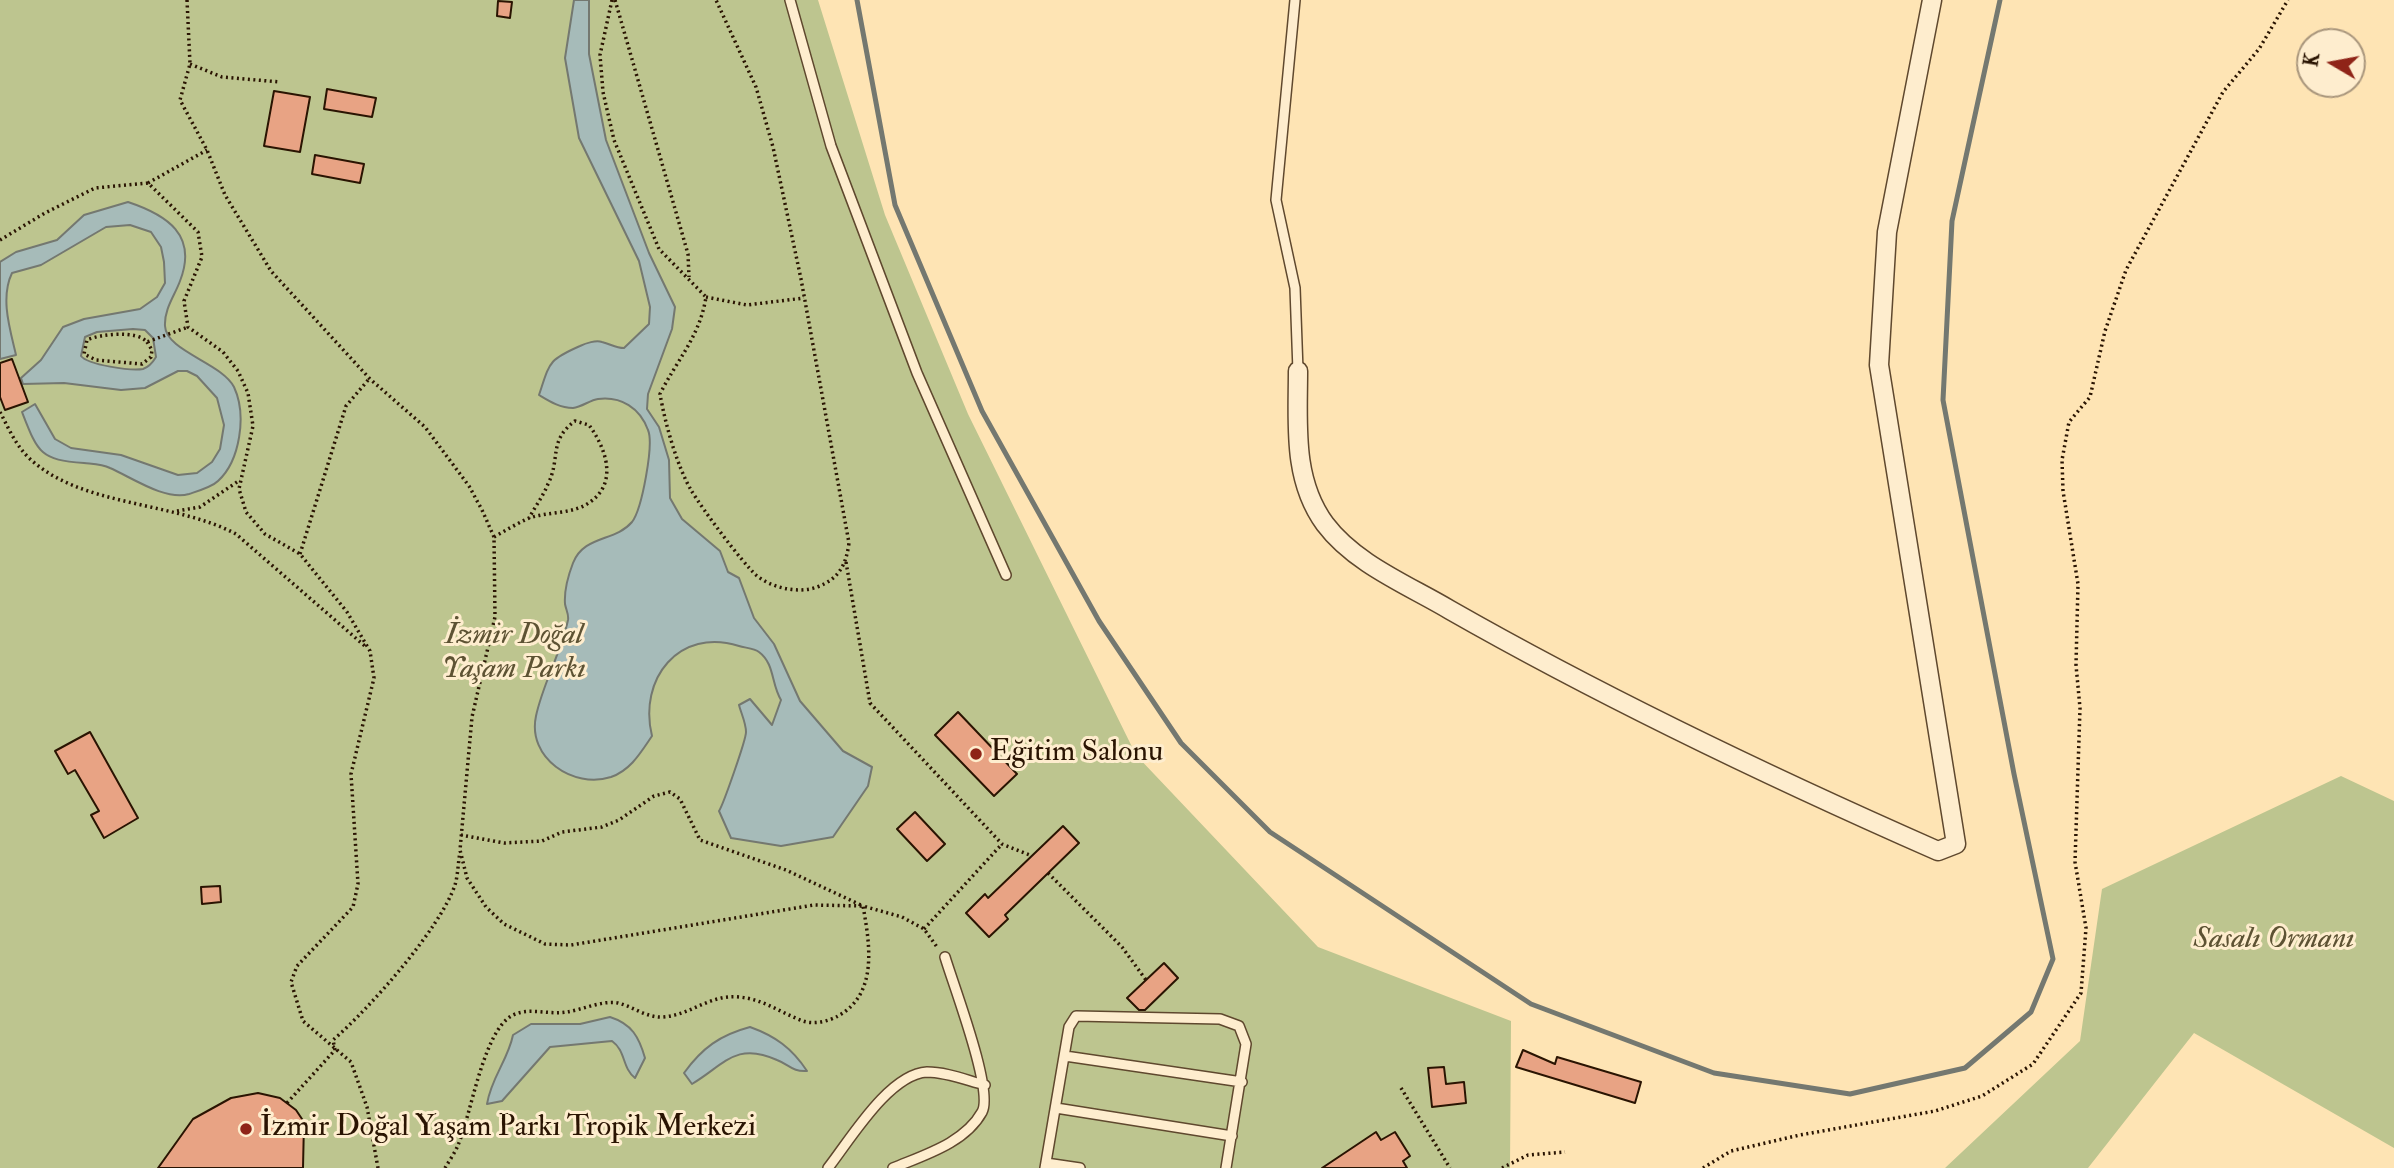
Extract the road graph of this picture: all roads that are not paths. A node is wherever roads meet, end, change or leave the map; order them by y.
1 (790, 0) edge
2 (1295, 0) edge
3 (1932, 0) edge
4 (1298, 371) joint
5 (1006, 575) dead end
6 (945, 957) road end
7 (1065, 1056) junction
8 (1242, 1082) junction
9 (985, 1085) junction
10 (1056, 1108) junction
11 (1232, 1136) junction
12 (1046, 1165) edge
13 (828, 1168) edge
14 (893, 1168) edge
15 (1080, 1168) edge
16 (1226, 1168) edge

1 - 5 lane
2 - 4 lane
3 - 4 street
6 - 9 lane
7 - 8 lane
7 - 8 lane
7 - 10 lane
8 - 11 lane
9 - 13 lane
9 - 14 lane
10 - 11 lane
10 - 12 lane
11 - 16 lane
12 - 15 lane

